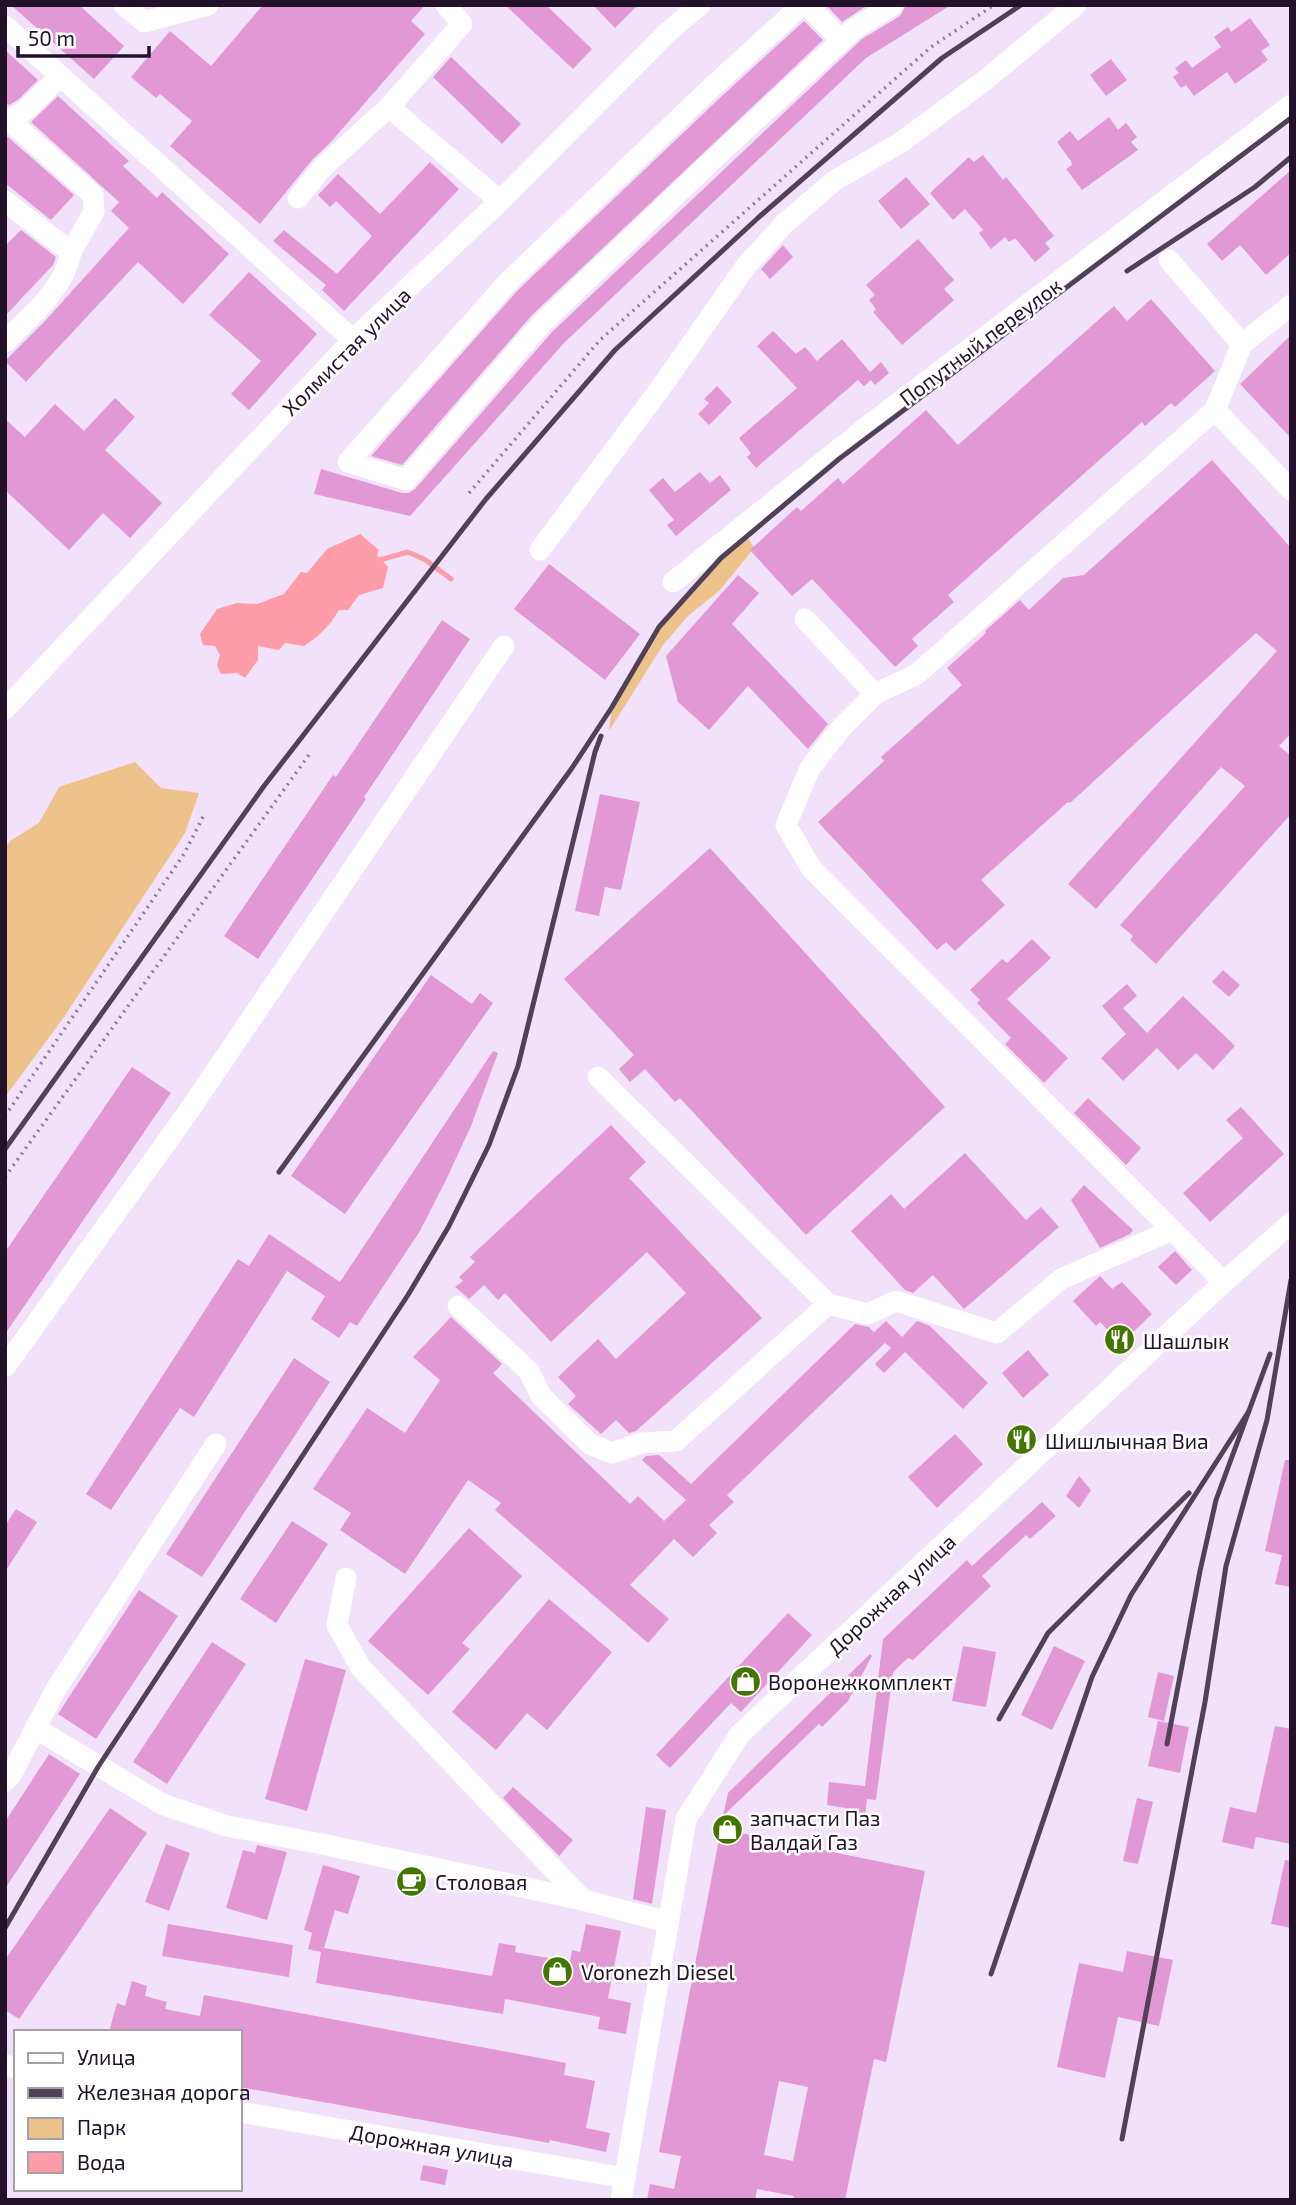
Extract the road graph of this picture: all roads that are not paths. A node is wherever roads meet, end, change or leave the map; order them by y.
1 (124, 5) edge
2 (208, 5) edge
3 (446, 5) edge
4 (700, 5) edge
5 (804, 5) edge
6 (893, 5) edge
7 (1076, 5) edge
8 (5, 26) edge
9 (842, 41) junction
10 (60, 76) junction
11 (1291, 105) edge
12 (389, 107) junction
13 (7, 121) edge
14 (298, 198) dead end
15 (5, 201) edge
16 (500, 201) junction
17 (71, 252) junction
18 (1169, 260) dead end
19 (1291, 305) edge
20 (353, 340) junction
21 (5, 342) edge
22 (1241, 344) junction
23 (1215, 410) junction
24 (1291, 490) edge
25 (541, 551) dead end
26 (673, 582) dead end
27 (805, 619) dead end
28 (504, 646) dead end
29 (874, 694) junction
30 (5, 709) edge
31 (598, 1077) dead end
32 (1291, 1223) edge
33 (1172, 1230) junction
34 (1224, 1282) junction
35 (828, 1304) junction
36 (458, 1306) dead end
37 (5, 1367) edge
38 (216, 1444) dead end
39 (346, 1578) dead end
40 (35, 1728) junction
41 (5, 1781) edge
42 (583, 1900) junction
43 (668, 1922) junction
44 (242, 2112) edge
45 (625, 2178) junction
46 (621, 2200) edge

1 - 2 street
3 - 12 street
4 - 16 street, Холмистая улица
5 - 9 street
5 - 9 street
6 - 9 street
7 - 25 street
8 - 10 street
10 - 13 street
10 - 20 street
11 - 26 street, Попутный переулок
12 - 14 street
12 - 16 street
13 - 17 street
15 - 17 street
16 - 20 street, Холмистая улица
17 - 21 street
18 - 22 street
19 - 22 street
20 - 30 street, Холмистая улица
22 - 23 street
23 - 24 street
23 - 29 street
27 - 29 street
28 - 37 street
29 - 33 street
31 - 35 street
32 - 34 street, Дорожная улица
33 - 34 street
33 - 35 street
34 - 43 street, Дорожная улица
35 - 36 street
38 - 40 street
39 - 42 street
40 - 41 street
40 - 42 street
42 - 43 street
43 - 45 street, Дорожная улица
44 - 45 street, Дорожная улица
45 - 46 street, Дорожная улица

